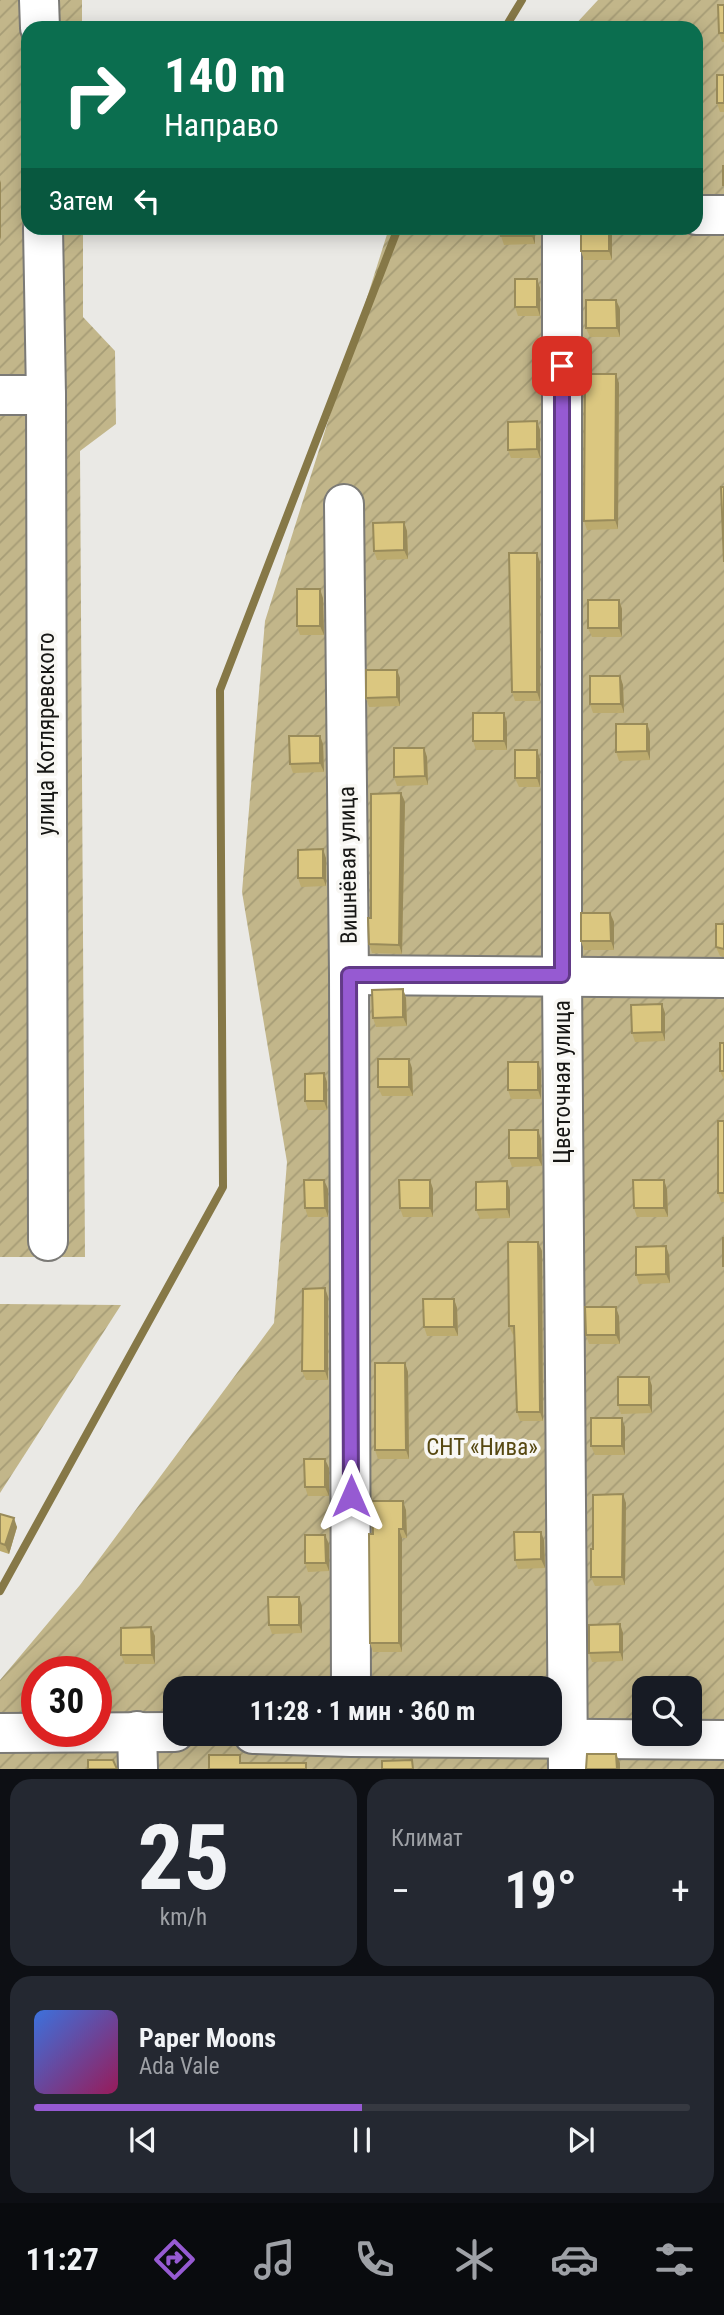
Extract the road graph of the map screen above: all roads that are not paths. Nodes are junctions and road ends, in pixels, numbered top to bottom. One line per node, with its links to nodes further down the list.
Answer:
1 (39, 0): 2 (street)
2 (40, 21)
3 (703, 215): 4 (street)
4 (724, 215)
5 (43, 235): 7 (street, улица Котляревского)
6 (562, 235): 11 (street, Цветочная улица)
7 (46, 395): 8 (street); 13 (street, улица Котляревского)
8 (0, 396)
9 (344, 504): 10 (street, Вишнёвая улица)
10 (349, 975): 11 (street); 14 (street, Вишнёвая улица)
11 (562, 975): 12 (street); 20 (street, Цветочная улица)
12 (724, 978)
13 (48, 1241)
14 (351, 1676)
15 (137, 1731): 16 (street); 17 (street); 21 (street)
16 (163, 1732)
17 (0, 1733)
18 (724, 1740): 20 (street)
19 (351, 1747): 20 (street)
20 (568, 1754)
21 (138, 1769)

